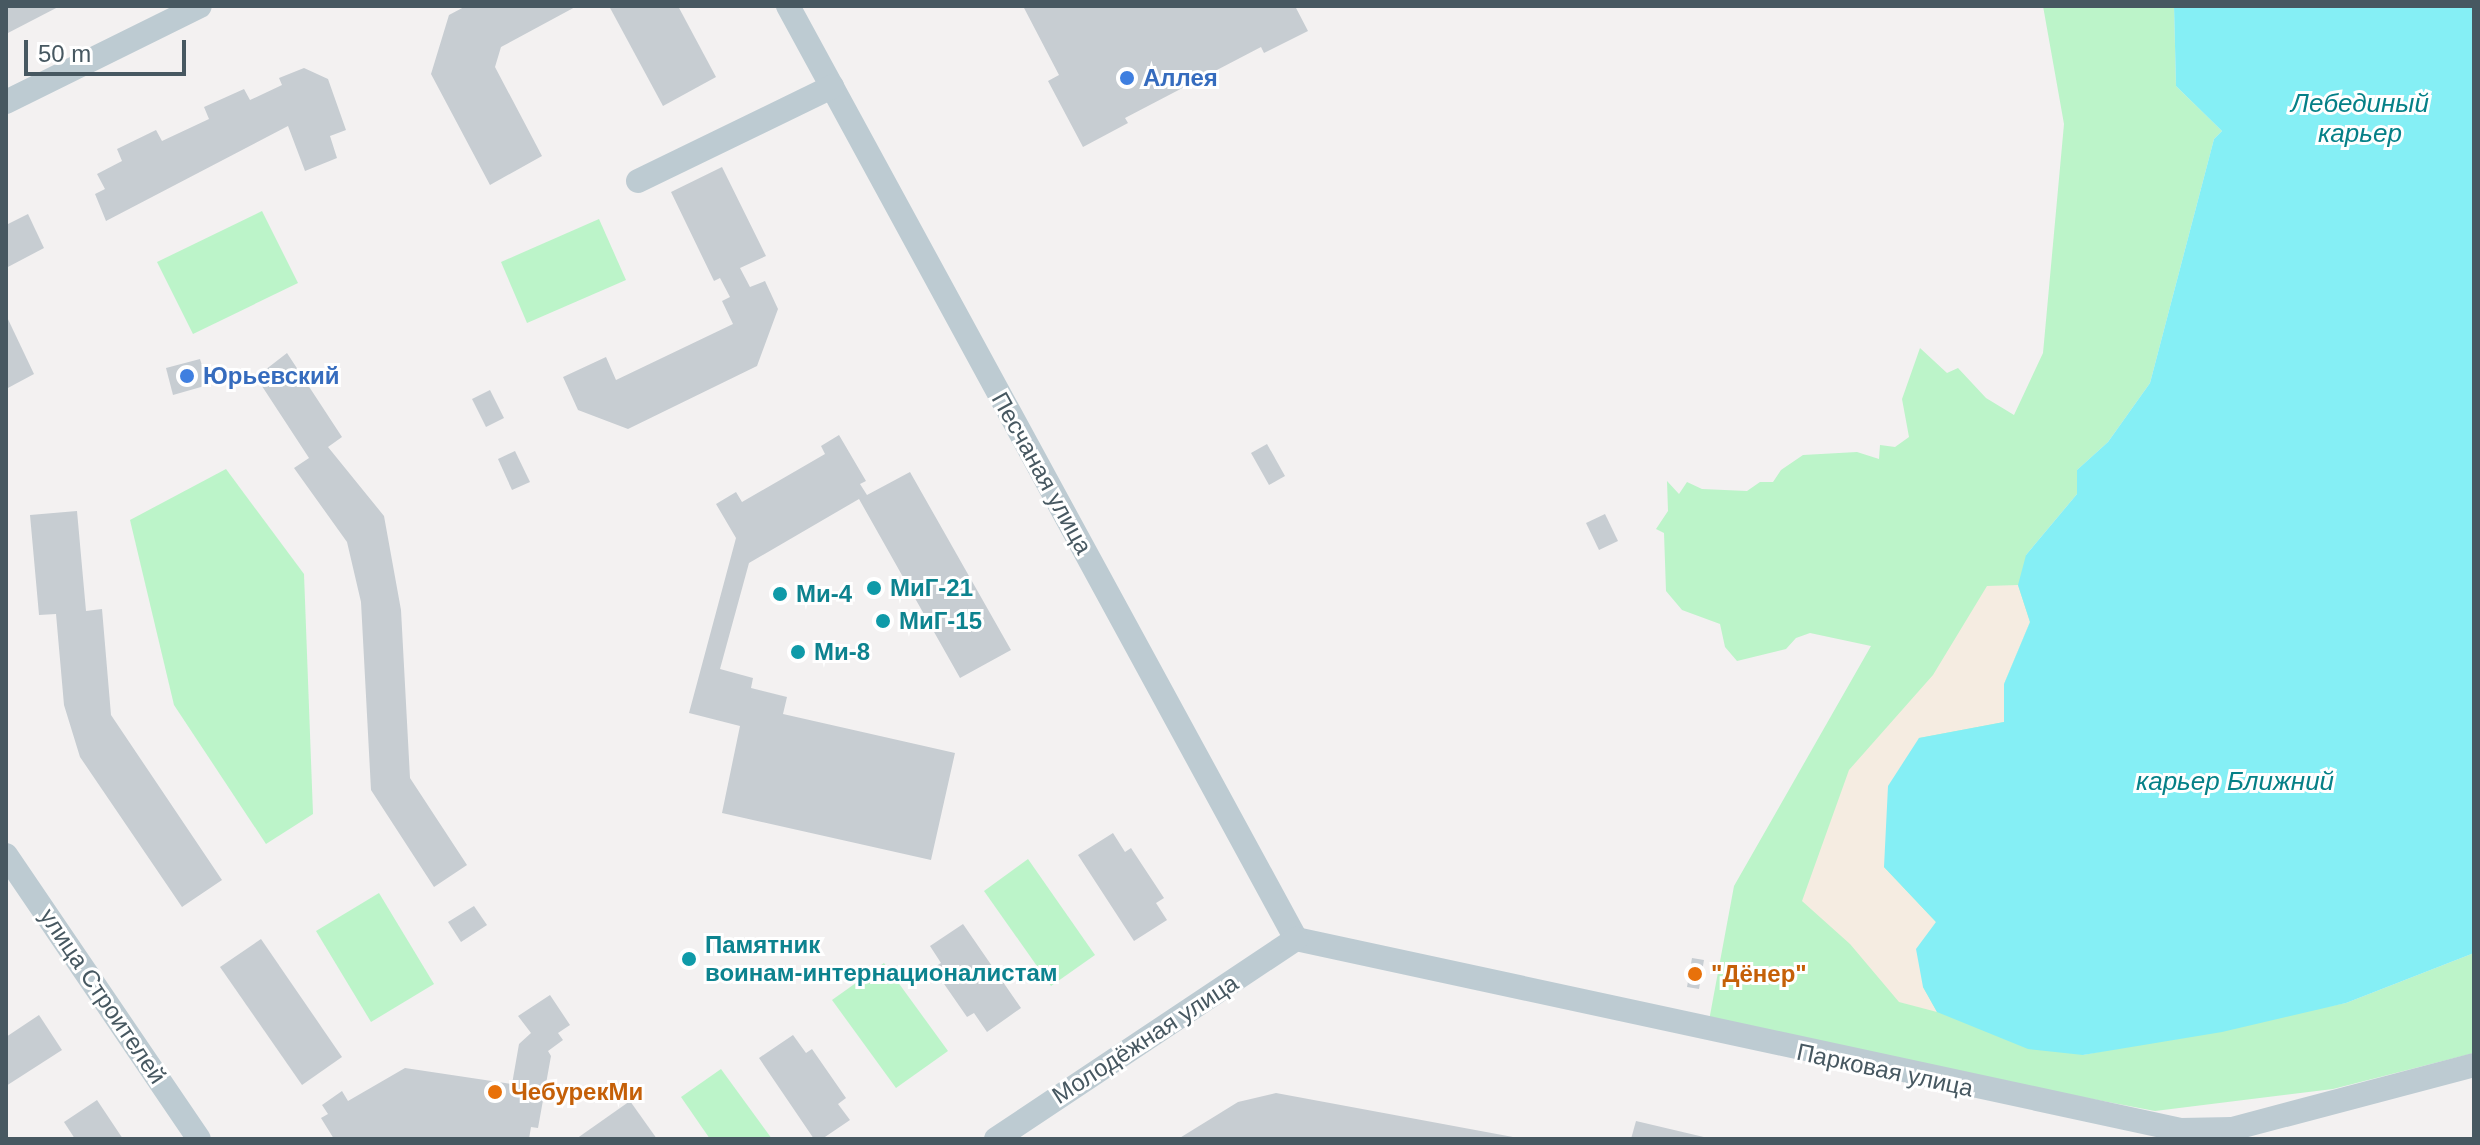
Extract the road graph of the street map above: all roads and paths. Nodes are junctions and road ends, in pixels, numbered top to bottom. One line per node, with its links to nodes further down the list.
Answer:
1 (200, 6): 4 (street)
2 (788, 6): 3 (street, Песчаная улица)
3 (832, 87): 5 (street); 7 (street, Песчаная улица)
4 (6, 102)
5 (638, 181)
6 (6, 855): 9 (street, улица Строителей)
7 (1296, 939): 8 (street, Парковая улица); 10 (street, Молодёжная улица)
8 (2474, 1065)
9 (199, 1139)
10 (996, 1139)

